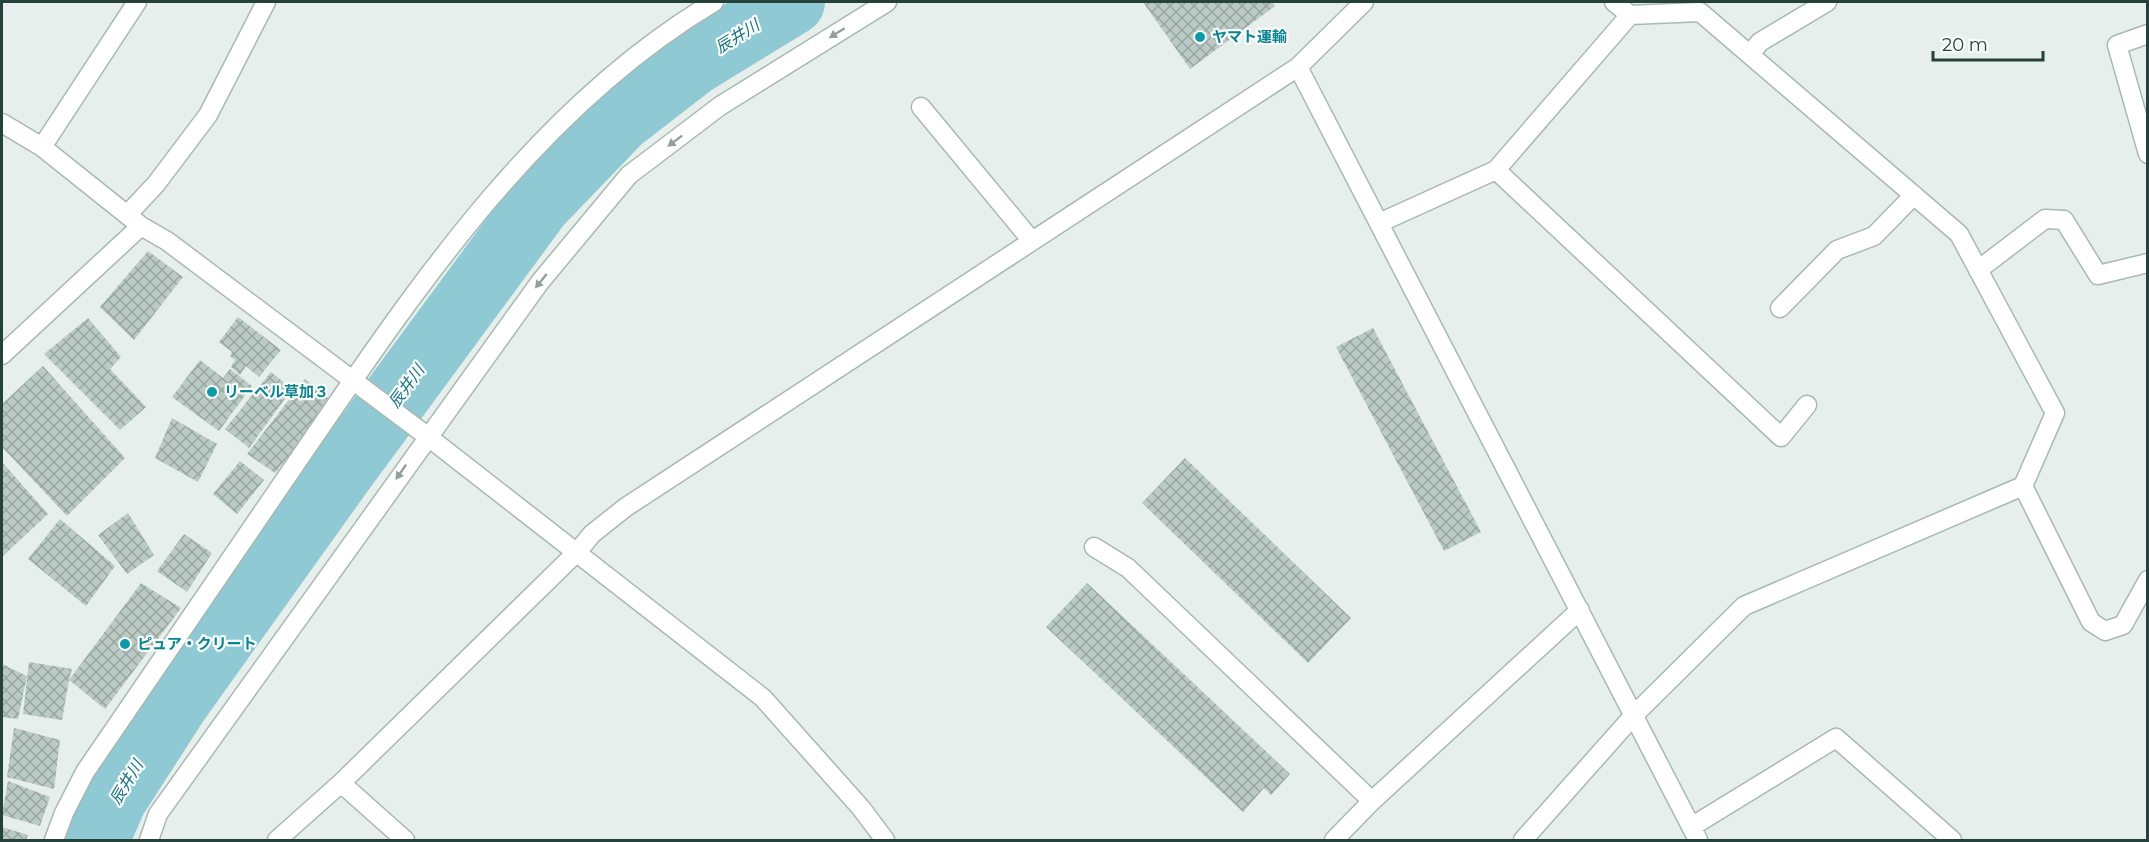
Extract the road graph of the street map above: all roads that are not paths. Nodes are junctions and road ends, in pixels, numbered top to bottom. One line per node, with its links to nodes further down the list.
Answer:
1 (137, 2): 14 (street)
2 (266, 2): 18 (street)
3 (714, 2): 26 (street)
4 (887, 2): 28 (street, one-way to 28)
5 (1364, 2): 11 (street)
6 (1614, 2): 8 (street)
7 (1827, 2): 10 (street)
8 (1630, 15): 10 (street); 16 (street)
9 (2148, 34): 15 (street)
10 (1751, 53): 17 (street)
11 (1298, 67): 19 (street); 21 (street)
12 (921, 107): 21 (street)
13 (2, 123): 14 (street)
14 (42, 147): 18 (street)
15 (2148, 154)
16 (1496, 170): 19 (street); 27 (street)
17 (1914, 195): 23 (street); 24 (street)
18 (127, 215): 20 (street)
19 (1379, 223): 33 (street)
20 (141, 226): 25 (street); 26 (street)
21 (1032, 241): 31 (street)
22 (2148, 263): 23 (street)
23 (1978, 270): 29 (street)
24 (1780, 308)
25 (2, 355)
26 (358, 385): 28 (street); 38 (street)
27 (1807, 405)
28 (422, 432): 31 (street); 39 (street, one-way to 39)
29 (2023, 486): 32 (street); 34 (street)
30 (1094, 547): 36 (street)
31 (578, 551): 35 (street); 42 (street)
32 (2148, 580)
33 (1580, 610): 34 (street); 36 (street)
34 (1634, 715): 37 (street); 44 (street)
35 (341, 783): 40 (street); 41 (street)
36 (1372, 801): 43 (street)
37 (1695, 834): 45 (street)
38 (54, 840)
39 (148, 840)
40 (277, 840)
41 (405, 840)
42 (885, 840)
43 (1334, 840)
44 (1523, 840)
45 (1952, 840)

